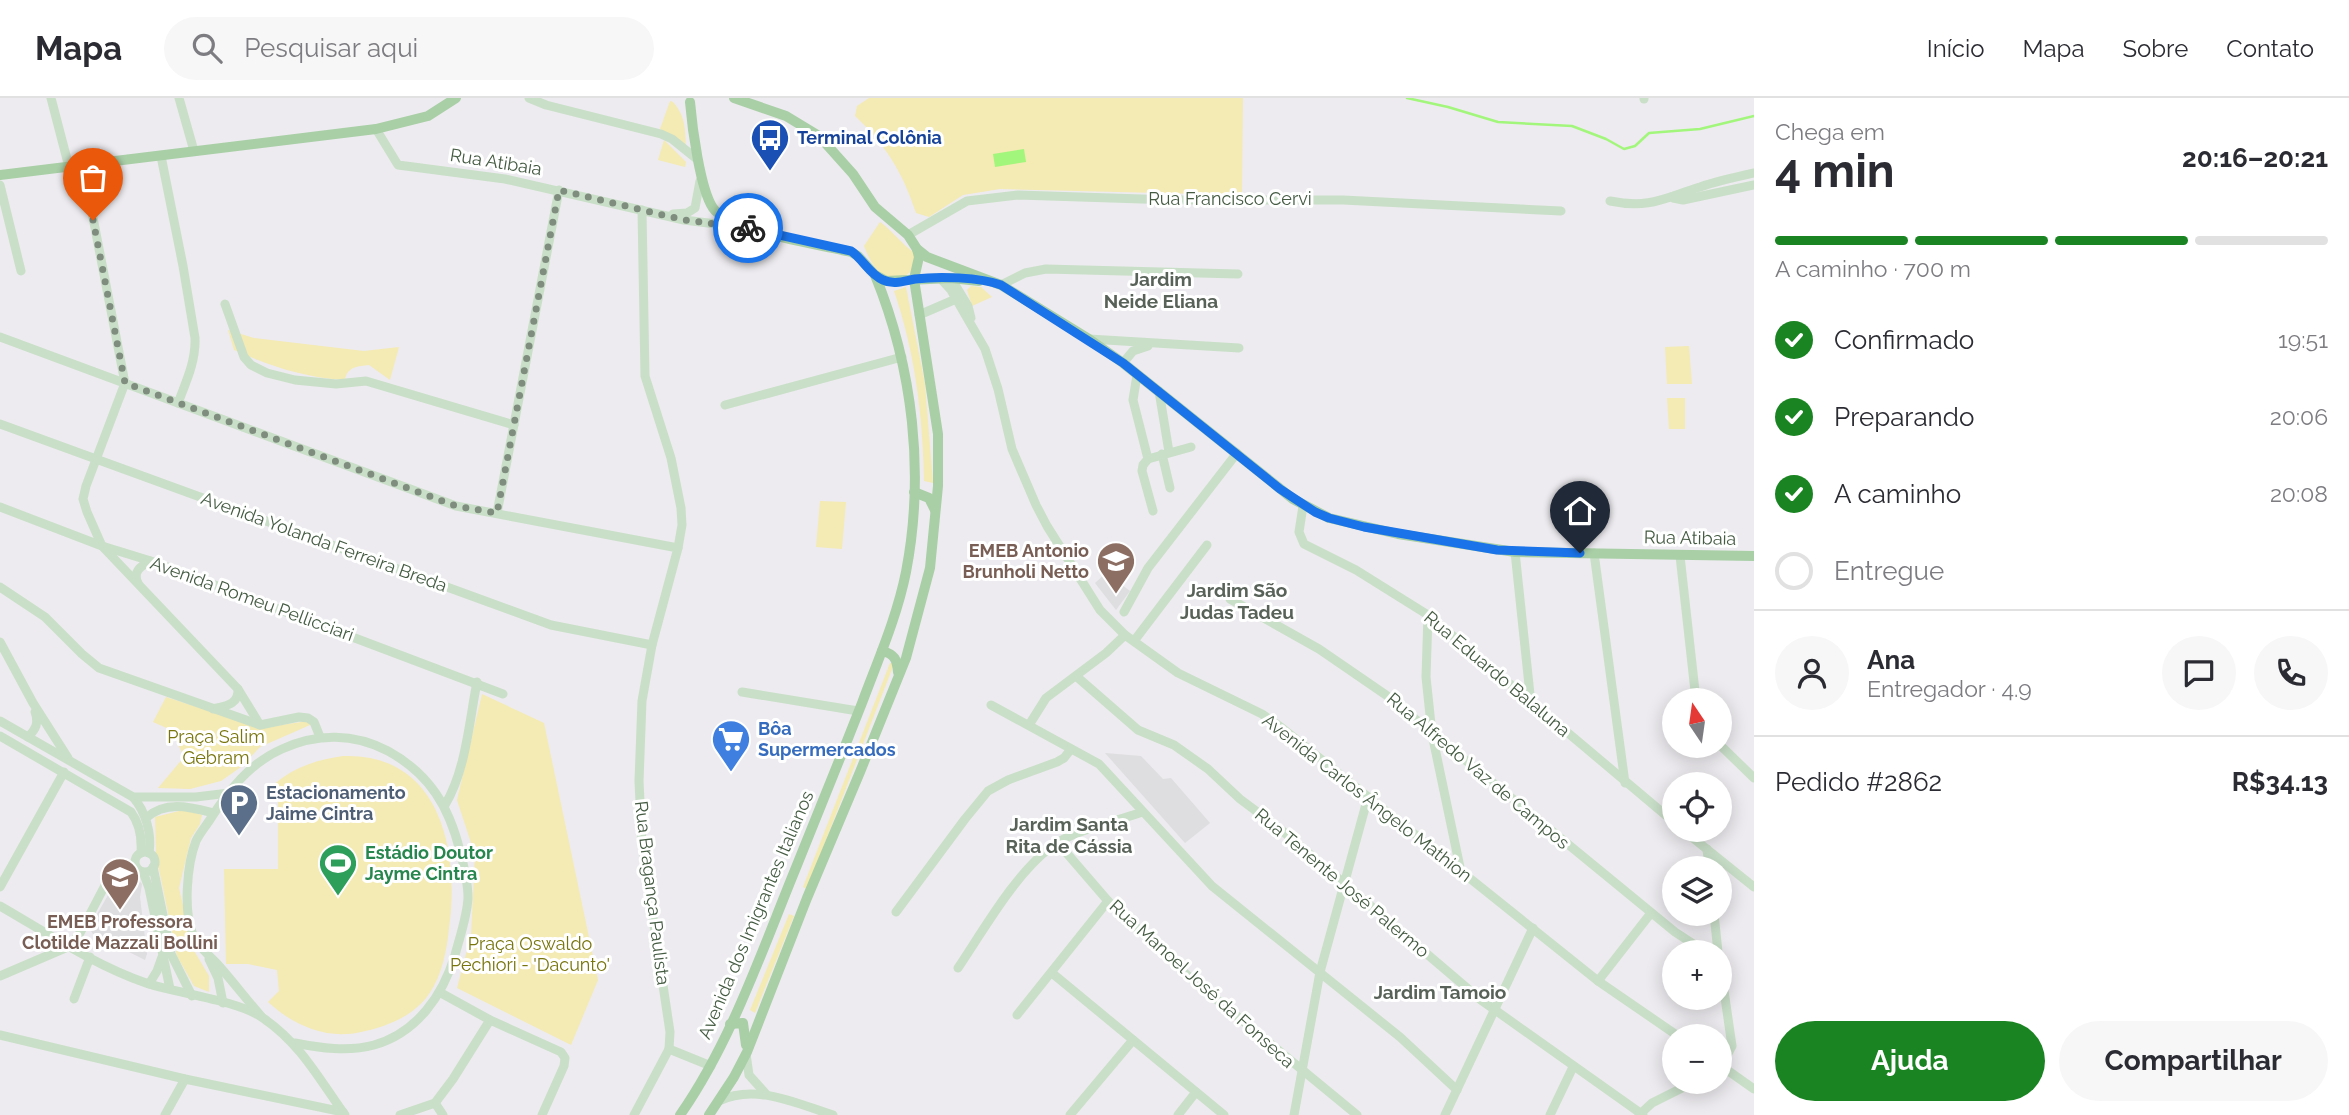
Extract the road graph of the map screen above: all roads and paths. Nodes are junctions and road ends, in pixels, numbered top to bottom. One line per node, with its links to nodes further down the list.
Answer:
1 (51, 98): 12 (street)
2 (179, 98): 8 (street)
3 (456, 98): 7 (main road)
4 (529, 98): 10 (street)
5 (734, 98): 24 (main road)
6 (689, 99): 10 (main road)
7 (376, 129): 8 (main road); 17 (street, Rua Atibaia)
8 (194, 151): 9 (main road)
9 (160, 156): 11 (main road); 46 (street)
10 (699, 164): 22 (street); 23 (main road)
11 (83, 166): 12 (main road); 44 (street)
12 (69, 167): 14 (main road)
13 (1754, 173): 18 (street)
14 (0, 175)
15 (0, 185): 27 (street)
16 (1754, 186): 18 (street)
17 (559, 190): 20 (street, Rua Atibaia); 49 (street)
18 (1673, 198): 19 (street)
19 (1610, 201)
20 (642, 210): 22 (street, Rua Atibaia); 64 (street, Rua Bragança Paulista)
21 (1561, 211): 24 (street, Rua Francisco Cervi)
22 (666, 214): 23 (street, Rua Atibaia)
23 (747, 228): 29 (main road, Rua Atibaia)
24 (908, 235): 25 (main road)
25 (917, 249): 26 (main road, Rua Atibaia); 31 (main road)
26 (927, 257): 30 (main road); 32 (main road, Rua Atibaia)
27 (21, 271)
28 (1238, 274): 32 (street)
29 (874, 275): 31 (main road, Rua Atibaia); 41 (main road, Avenida dos Imigrantes Italianos)
30 (946, 278): 31 (main road, Rua Atibaia); 32 (main road, Rua Atibaia); 33 (street, Avenida Carlos Ângelo Mathion); 36 (street, Avenida Carlos Ângelo Mathion)
31 (914, 279): 35 (main road)
32 (996, 283): 38 (main road, Rua Atibaia)
33 (956, 299): 35 (street); 36 (street, Avenida Carlos Ângelo Mathion)
34 (225, 304): 49 (street)
35 (919, 315): 61 (main road)
36 (972, 323): 75 (street, Avenida Carlos Ângelo Mathion)
37 (0, 337): 44 (street)
38 (1089, 339): 39 (street); 42 (main road, Rua Atibaia)
39 (1156, 344): 40 (street); 42 (street)
40 (1240, 348)
41 (902, 357): 47 (street); 56 (main road, Avenida dos Imigrantes Italianos)
42 (1123, 363): 43 (main road, Rua Atibaia)
43 (1137, 375): 45 (main road, Rua Atibaia); 53 (street)
44 (125, 383): 46 (street); 54 (street)
45 (1159, 391): 51 (street); 52 (main road, Rua Atibaia)
46 (178, 403): 60 (street)
47 (725, 405)
48 (0, 424): 54 (street, Avenida Yolanda Ferreira Breda)
49 (514, 425): 60 (street)
50 (1191, 447): 51 (street)
51 (1166, 453): 53 (street); 55 (street)
52 (1237, 453): 57 (main road, Rua Atibaia); 73 (street)
53 (1148, 458): 59 (street)
54 (96, 459): 63 (street); 78 (street, Avenida Yolanda Ferreira Breda)
55 (1170, 488)
56 (914, 492): 61 (main road); 79 (main road, Avenida dos Imigrantes Italianos)
57 (1304, 506): 65 (main road, Rua Atibaia); 74 (street, Rua Eduardo Balaluna)
58 (0, 507): 63 (street, Avenida Romeu Pellicciari)
59 (1153, 511)
60 (497, 513): 64 (street)
61 (936, 513): 80 (main road)
62 (1207, 545): 76 (street)
63 (102, 546): 69 (street, Avenida Romeu Pellicciari); 71 (street)
64 (678, 548): 78 (street, Rua Bragança Paulista)
65 (1515, 552): 66 (main road, Rua Atibaia); 88 (street)
66 (1594, 553): 67 (main road, Rua Atibaia); 104 (street)
67 (1680, 556): 68 (main road, Rua Atibaia); 83 (street)
68 (1754, 556)
69 (150, 561): 71 (street); 82 (street, Avenida Romeu Pellicciari)
70 (0, 587): 90 (street)
71 (142, 589): 84 (street)
72 (1230, 599): 95 (street, Rua Alfredo Vaz de Campos)
73 (1124, 612)
74 (1428, 615): 88 (street, Rua Eduardo Balaluna); 95 (street)
75 (1125, 635): 76 (street, Avenida Carlos Ângelo Mathion); 81 (street)
76 (1134, 641): 107 (street, Avenida Carlos Ângelo Mathion)
77 (0, 642): 87 (street)
78 (653, 645): 156 (street, Rua Bragança Paulista)
79 (882, 651): 80 (main road); 91 (main road, Avenida dos Imigrantes Italianos)
80 (899, 674): 125 (main road)
81 (1076, 676): 94 (street); 121 (street, Rua Tenente José Palermo)
82 (477, 682): 86 (street, Avenida Romeu Pellicciari); 108 (street)
83 (1695, 688)
84 (238, 689): 90 (street); 93 (street)
85 (742, 692): 91 (street)
86 (503, 694)
87 (33, 704): 97 (street); 101 (street)
88 (1531, 704): 104 (street, Rua Eduardo Balaluna)
89 (991, 705): 94 (street)
90 (213, 709): 93 (street)
91 (858, 711): 124 (main road, Avenida dos Imigrantes Italianos)
92 (0, 721): 97 (street)
93 (260, 725): 98 (street)
94 (1029, 725): 99 (street)
95 (1432, 734): 120 (street); 129 (street, Rua Alfredo Vaz de Campos)
96 (0, 736): 102 (street)
97 (28, 737): 101 (street)
98 (320, 737): 105 (street); 108 (street)
99 (1071, 749): 109 (street); 128 (street)
100 (1732, 757): 103 (street)
101 (70, 762): 106 (street)
102 (64, 772): 116 (street); 122 (street)
103 (1754, 778)
104 (1625, 783): 111 (street, Rua Eduardo Balaluna)
105 (229, 793): 106 (street); 110 (street)
106 (133, 797): 112 (street)
107 (1368, 797): 120 (street, Avenida Carlos Ângelo Mathion); 121 (street)
108 (445, 805): 143 (street)
109 (1142, 812): 114 (street); 137 (street)
110 (214, 813): 112 (street); 133 (street)
111 (1662, 813)
112 (146, 818): 116 (street)
113 (1698, 842): 115 (street)
114 (1058, 843): 126 (street, Rua Manoel José da Fonseca); 136 (street)
115 (1707, 849): 117 (street); 123 (street)
116 (145, 853): 118 (street); 119 (street)
117 (1708, 856)
118 (153, 867): 119 (street); 144 (street)
119 (139, 869): 132 (street); 134 (street)
120 (1461, 872): 130 (street, Avenida Carlos Ângelo Mathion)
121 (1345, 885): 137 (street); 147 (street, Rua Tenente José Palermo)
122 (0, 887)
123 (1754, 887)
124 (788, 888): 125 (main road); 151 (main road, Avenida dos Imigrantes Italianos)
125 (807, 898): 157 (main road)
126 (1108, 901): 138 (street); 160 (street, Rua Manoel José da Fonseca)
127 (0, 906): 132 (street)
128 (896, 912)
129 (1651, 913): 131 (street, Rua Alfredo Vaz de Campos); 140 (street)
130 (1532, 928): 140 (street, Avenida Carlos Ângelo Mathion); 147 (street)
131 (1686, 940)
132 (70, 946): 135 (street); 139 (street)
133 (205, 952): 146 (street); 149 (street)
134 (163, 956): 141 (street); 142 (street)
135 (90, 957): 141 (street); 145 (street)
136 (958, 968)
137 (1320, 972): 160 (street); 163 (street)
138 (1052, 973): 148 (street); 154 (street)
139 (0, 976)
140 (1598, 981): 152 (street, Avenida Carlos Ângelo Mathion)
141 (149, 984): 142 (street)
142 (170, 989): 144 (street)
143 (441, 993): 150 (street); 155 (street)
144 (192, 996): 146 (street)
145 (74, 999)
146 (223, 1003): 149 (street)
147 (1496, 1009): 159 (street, Rua Tenente José Palermo); 163 (street)
148 (1017, 1015)
149 (261, 1016): 155 (street)
150 (490, 1020): 169 (street); 175 (street)
151 (730, 1024): 157 (main road); 158 (main road, Avenida dos Imigrantes Italianos)
152 (1662, 1025)
153 (0, 1035): 162 (street)
154 (1133, 1040): 165 (street); 180 (street)
155 (295, 1043): 170 (street)
156 (669, 1049): 158 (street); 176 (street)
157 (747, 1052): 166 (street); 168 (main road)
158 (711, 1066): 177 (main road, Avenida dos Imigrantes Italianos)
159 (1573, 1067): 171 (street, Rua Tenente José Palermo); 186 (street)
160 (1301, 1071): 183 (street); 184 (street, Rua Manoel José da Fonseca)
161 (1732, 1075): 164 (street)
162 (185, 1079): 170 (street); 172 (street)
163 (1457, 1090): 185 (street)
164 (1754, 1090)
165 (1196, 1092): 181 (street); 182 (street)
166 (766, 1094): 168 (street); 179 (street)
167 (1670, 1094): 171 (street)
168 (719, 1101): 178 (main road)
169 (435, 1102): 173 (street); 174 (street)
170 (344, 1114)
171 (1641, 1114)
172 (165, 1115)
173 (400, 1115)
174 (443, 1115)
175 (542, 1115)
176 (634, 1115)
177 (680, 1115)
178 (709, 1115)
179 (834, 1115)
180 (1070, 1115)
181 (1178, 1115)
182 (1224, 1115)
183 (1294, 1115)
184 (1357, 1115)
185 (1445, 1115)
186 (1550, 1115)

